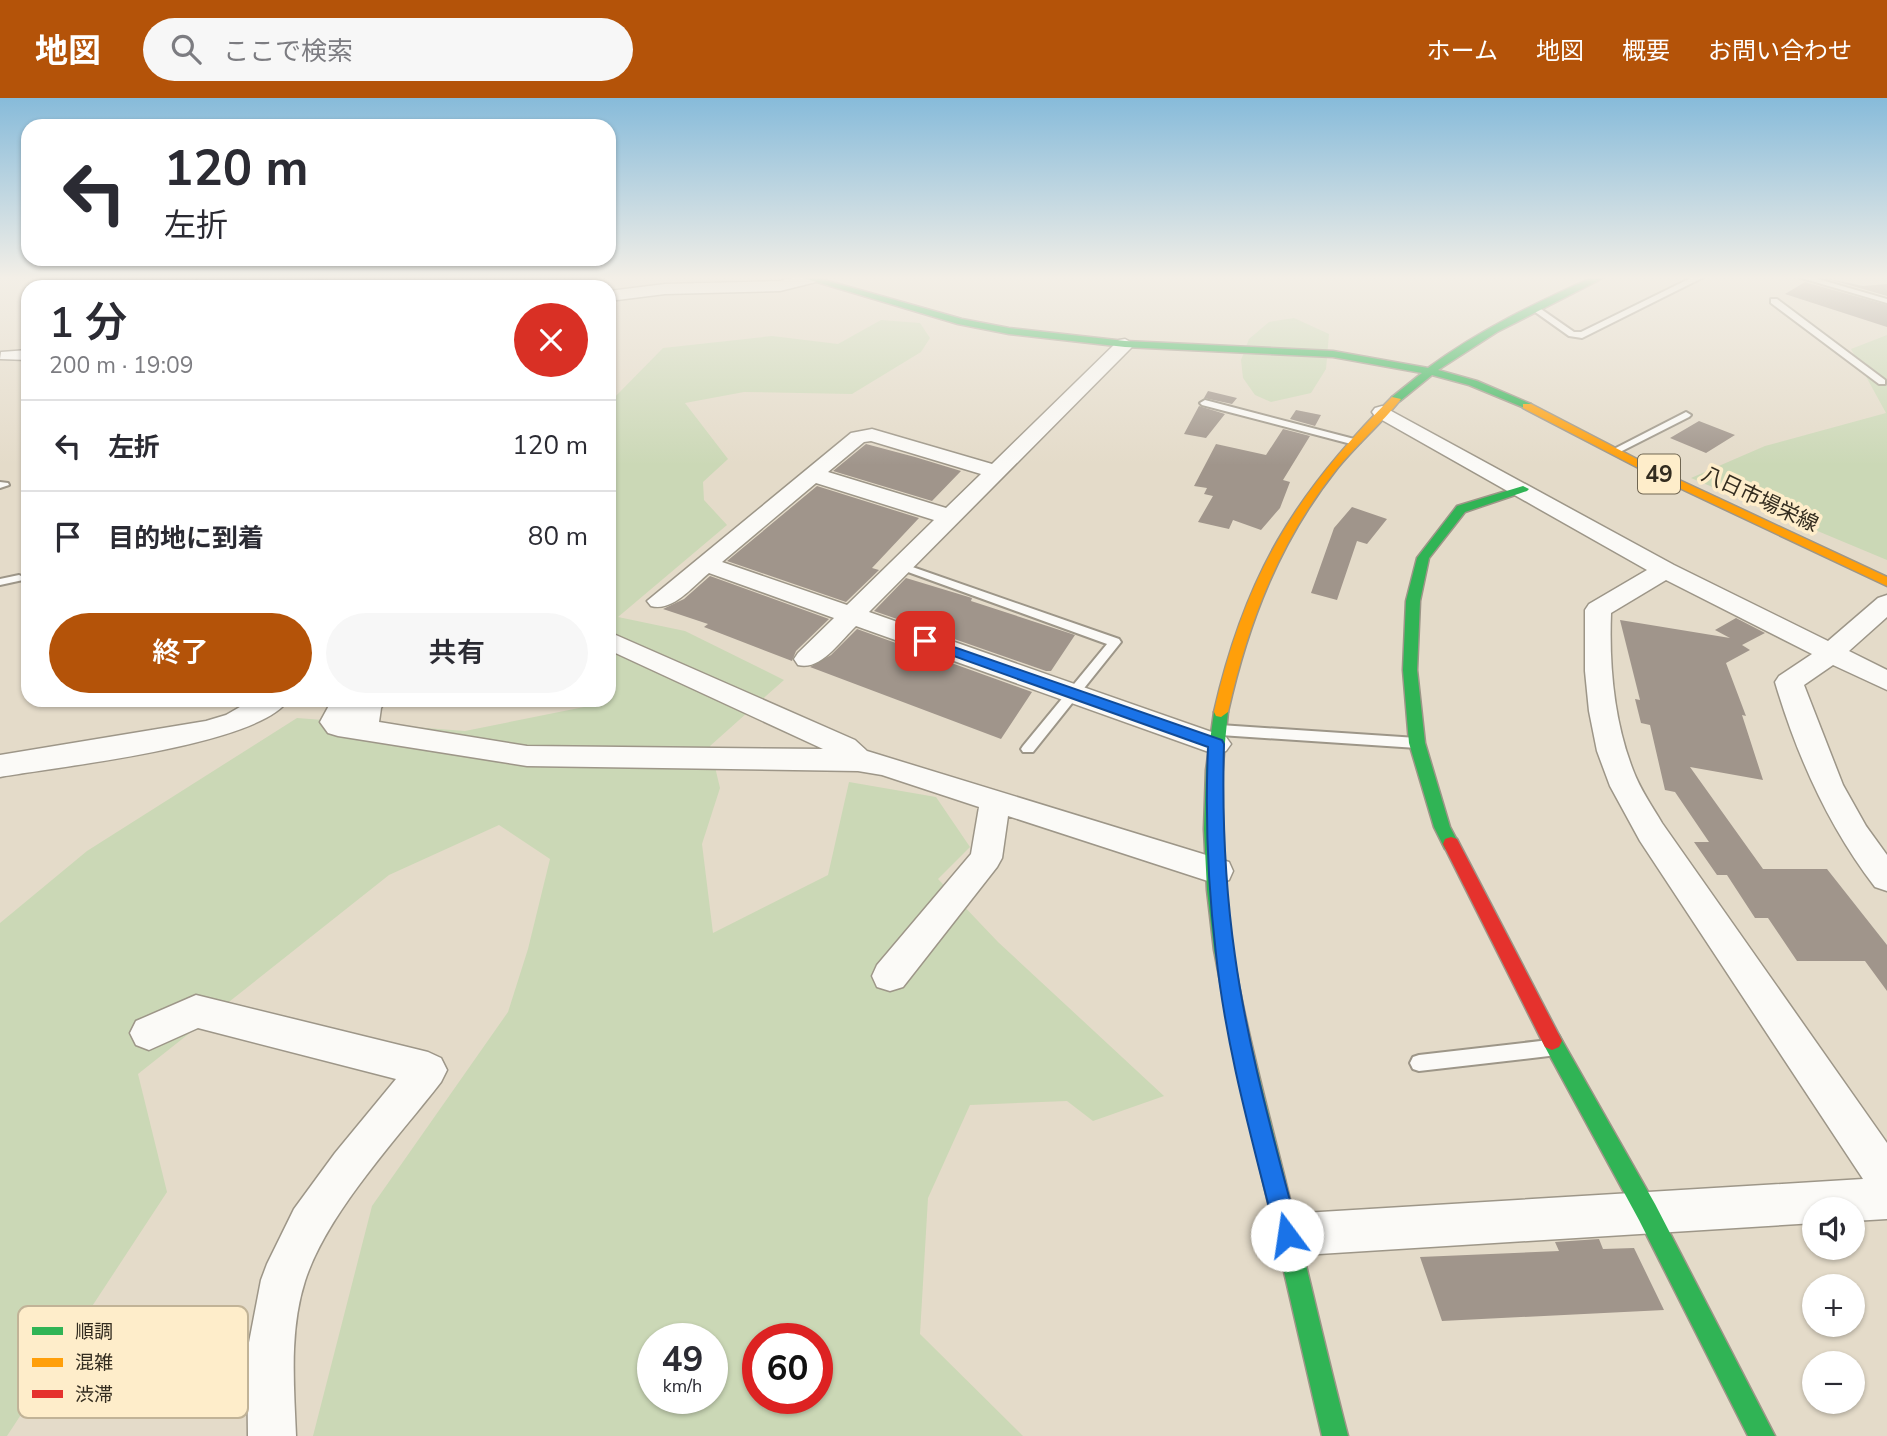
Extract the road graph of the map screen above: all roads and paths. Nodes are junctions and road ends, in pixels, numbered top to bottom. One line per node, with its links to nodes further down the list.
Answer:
1 (1084, 339): 4 (main road, 八日市場栄線 / 49)
2 (1480, 339): 7 (main road)
3 (1825, 339): 8 (lane)
4 (1125, 344): 7 (main road, 八日市場栄線 / 49); 14 (street)
5 (21, 355): 6 (street)
6 (7, 356)
7 (1430, 371): 10 (main road); 13 (main road, 八日市場栄線 / 49)
8 (1882, 382)
9 (1205, 403): 12 (lane)
10 (1381, 412): 12 (main road); 16 (street)
11 (1686, 415): 13 (lane)
12 (1355, 442): 36 (main road)
13 (1615, 451): 23 (main road, 八日市場栄線 / 49)
14 (996, 472): 15 (street); 17 (street)
15 (814, 475): 17 (street); 18 (street)
16 (1523, 489): 20 (street); 37 (main road)
17 (950, 517): 19 (street)
18 (706, 564): 24 (street); 26 (street)
19 (901, 566): 26 (street); 31 (lane)
20 (1665, 570): 28 (street); 48 (street)
21 (19, 579): 22 (lane)
22 (0, 582)
23 (1887, 582)
24 (660, 601)
25 (1887, 603): 28 (street)
26 (851, 615): 29 (street); 31 (street)
27 (616, 643): 39 (street)
28 (1830, 654): 30 (street); 43 (street)
29 (807, 659)
30 (1887, 681)
31 (1074, 693): 36 (street); 38 (lane)
32 (262, 707): 40 (street)
33 (342, 707): 35 (street)
34 (367, 707): 35 (street)
35 (363, 731): 39 (street)
36 (1218, 737): 37 (lane); 42 (main road)
37 (1417, 743): 46 (main road)
38 (1028, 749)
39 (858, 760): 41 (street)
40 (0, 766)
41 (995, 800): 42 (street); 44 (street)
42 (1217, 871): 51 (main road)
43 (1887, 878)
44 (890, 976)
45 (149, 1033): 52 (street)
46 (1555, 1047): 47 (lane); 50 (main road)
47 (1419, 1063)
48 (1887, 1178)
49 (1887, 1198): 50 (street)
50 (1647, 1212): 51 (street); 54 (main road)
51 (1287, 1235): 53 (main road)
52 (272, 1436)
53 (1335, 1436)
54 (1762, 1436)

